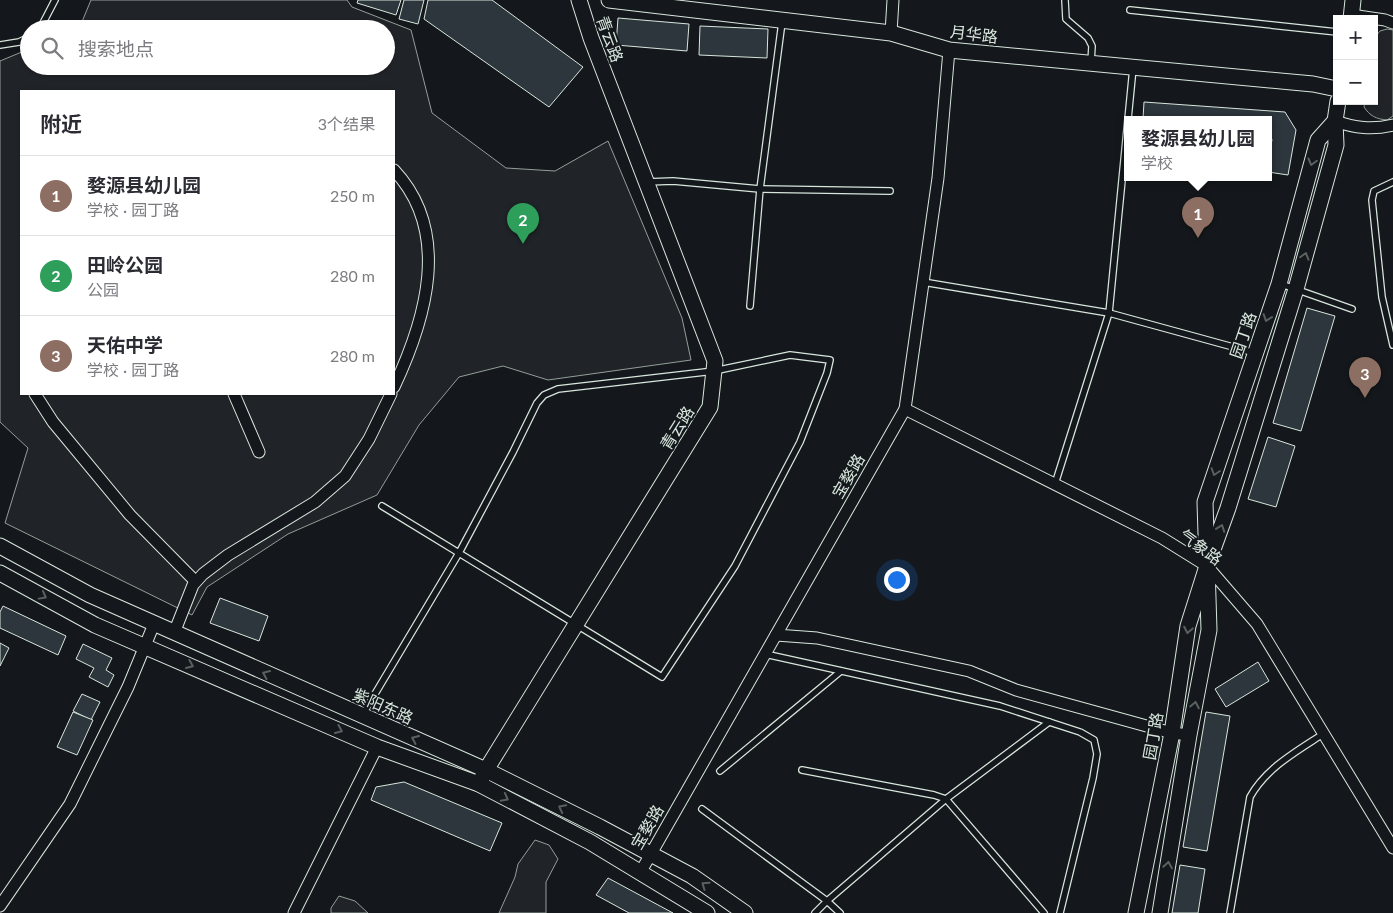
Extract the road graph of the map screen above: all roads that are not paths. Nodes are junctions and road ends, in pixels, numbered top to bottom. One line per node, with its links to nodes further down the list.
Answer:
1 (55, 0): 8 (lane)
2 (579, 0): 25 (main road, 青云路)
3 (609, 0): 9 (main road, 月华路)
4 (893, 0): 12 (street)
5 (1065, 0): 16 (lane)
6 (1130, 10): 11 (lane)
7 (1352, 11): 10 (street)
8 (45, 20)
9 (782, 20): 12 (main road, 月华路); 27 (lane)
10 (1393, 23)
11 (1333, 32)
12 (892, 33): 15 (main road, 月华路)
13 (20, 42): 14 (lane)
14 (0, 45)
15 (949, 50): 16 (main road, 月华路); 29 (street, 宝婺路)
16 (1091, 64): 17 (main road, 月华路)
17 (1133, 68): 18 (main road, 月华路); 20 (lane)
18 (1333, 88)
19 (1337, 105): 21 (main road, 园丁路)
20 (1128, 116)
21 (1335, 120): 22 (street); 30 (main road, 园丁路, one-way to 30); 31 (main road, 园丁路, one-way to 21)
22 (1393, 125)
23 (1124, 160): 34 (lane)
24 (395, 171): 38 (street)
25 (646, 182): 27 (lane); 37 (main road, 青云路)
26 (1393, 182): 35 (lane)
27 (760, 190): 28 (lane); 32 (lane)
28 (890, 191)
29 (923, 282): 34 (lane); 42 (street, 宝婺路)
30 (1279, 284): 31 (lane); 36 (main road, 园丁路, one-way to 36)
31 (1296, 289): 33 (lane); 48 (main road, 园丁路, one-way to 31)
32 (750, 306)
33 (1352, 309)
34 (1109, 313): 36 (lane); 44 (lane)
35 (1393, 346)
36 (1255, 354): 48 (main road, 园丁路, one-way to 48)
37 (714, 370): 47 (lane); 52 (main road, 青云路); 52 (lane)
38 (395, 385)
39 (37, 395): 50 (street)
40 (234, 395): 43 (street)
41 (391, 395): 50 (street)
42 (905, 409): 44 (street, 气象路); 54 (street, 宝婺路)
43 (259, 452)
44 (1055, 484): 48 (street, 气象路)
45 (382, 506): 47 (lane)
46 (0, 546): 51 (main road, 紫阳东路)
47 (459, 553): 52 (lane); 58 (lane)
48 (1207, 566): 60 (main road, 园丁路, one-way to 60); 61 (street, 气象路); 62 (main road, 园丁路, one-way to 48)
49 (0, 573): 55 (main road, one-way to 55)
50 (195, 581): 53 (street)
51 (154, 624): 53 (main road, 紫阳东路); 55 (street)
52 (576, 625): 64 (main road, 青云路)
53 (174, 633): 58 (main road, 紫阳东路, one-way to 53)
54 (776, 635): 56 (street, 宝婺路); 60 (street)
55 (146, 646): 63 (main road, one-way to 63); 74 (street)
56 (765, 654): 57 (lane); 71 (street, 宝婺路)
57 (841, 670): 59 (lane); 65 (lane)
58 (362, 716): 64 (main road, 紫阳东路, one-way to 58)
59 (1049, 722): 68 (lane); 81 (lane)
60 (1172, 733): 62 (street); 82 (main road, 园丁路)
61 (1324, 734): 70 (street, 气象路); 84 (lane)
62 (1189, 735): 83 (main road, 园丁路, one-way to 62)
63 (377, 747): 67 (main road); 75 (street)
64 (486, 770): 67 (main road, 青云路); 71 (main road, 紫阳东路, one-way to 64)
65 (720, 770)
66 (802, 770): 68 (lane)
67 (479, 784): 72 (main road, one-way to 72)
68 (946, 799): 73 (lane); 80 (lane)
69 (702, 809): 73 (lane)
70 (1393, 848)
71 (651, 854): 72 (street, 宝婺路); 77 (main road, 紫阳东路, one-way to 71)
72 (640, 873): 76 (main road)
73 (826, 901): 78 (lane); 79 (lane)
74 (0, 906)
75 (294, 913)
76 (707, 913)
77 (745, 913)
78 (815, 913)
79 (840, 913)
80 (1044, 913)
81 (1060, 913)
82 (1136, 913)
83 (1160, 913)
84 (1230, 913)

